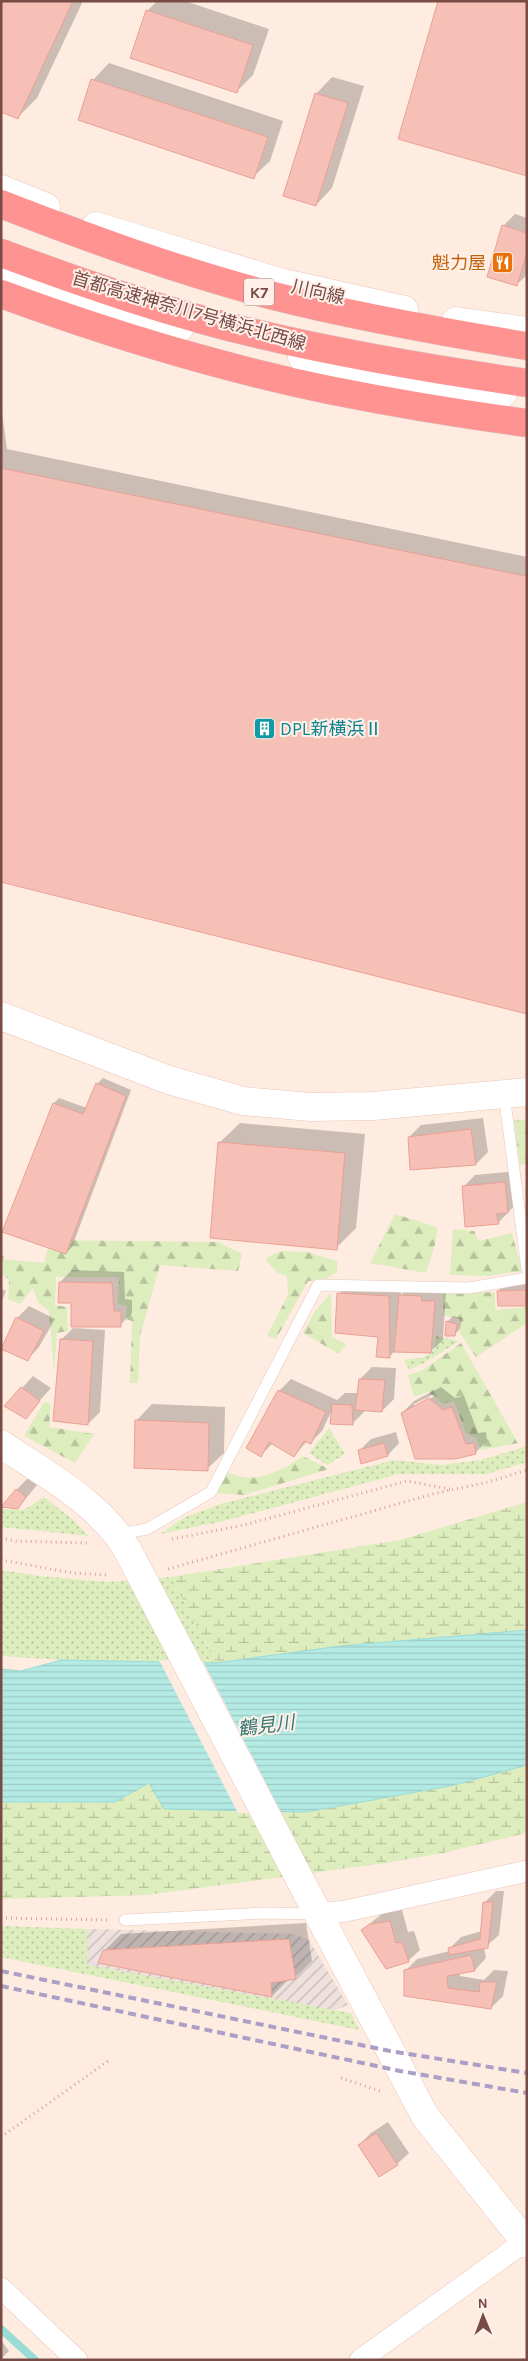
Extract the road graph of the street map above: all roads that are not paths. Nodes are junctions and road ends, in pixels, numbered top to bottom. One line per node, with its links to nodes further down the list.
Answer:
1 (1, 189): 6 (street, 川向線)
2 (1, 204): 7 (highway, K7)
3 (1, 253): 8 (highway, 首都高速神奈川7号横浜北西線 / K7)
4 (1, 268): 9 (street)
5 (1, 294): 10 (highway)
6 (527, 331)
7 (527, 346)
8 (527, 383)
9 (527, 396)
10 (527, 423)
11 (1, 1016): 12 (street)
12 (515, 1094): 13 (lane)
13 (527, 1269)
14 (527, 1278): 16 (lane)
15 (1, 1444): 16 (street)
16 (113, 1543): 18 (street, bridge)
17 (527, 1871): 18 (street)
18 (312, 1904): 19 (lane); 20 (street)
19 (125, 1920)
20 (526, 2242): 23 (street)
21 (1, 2288): 22 (street)
22 (76, 2360)
23 (360, 2360)

